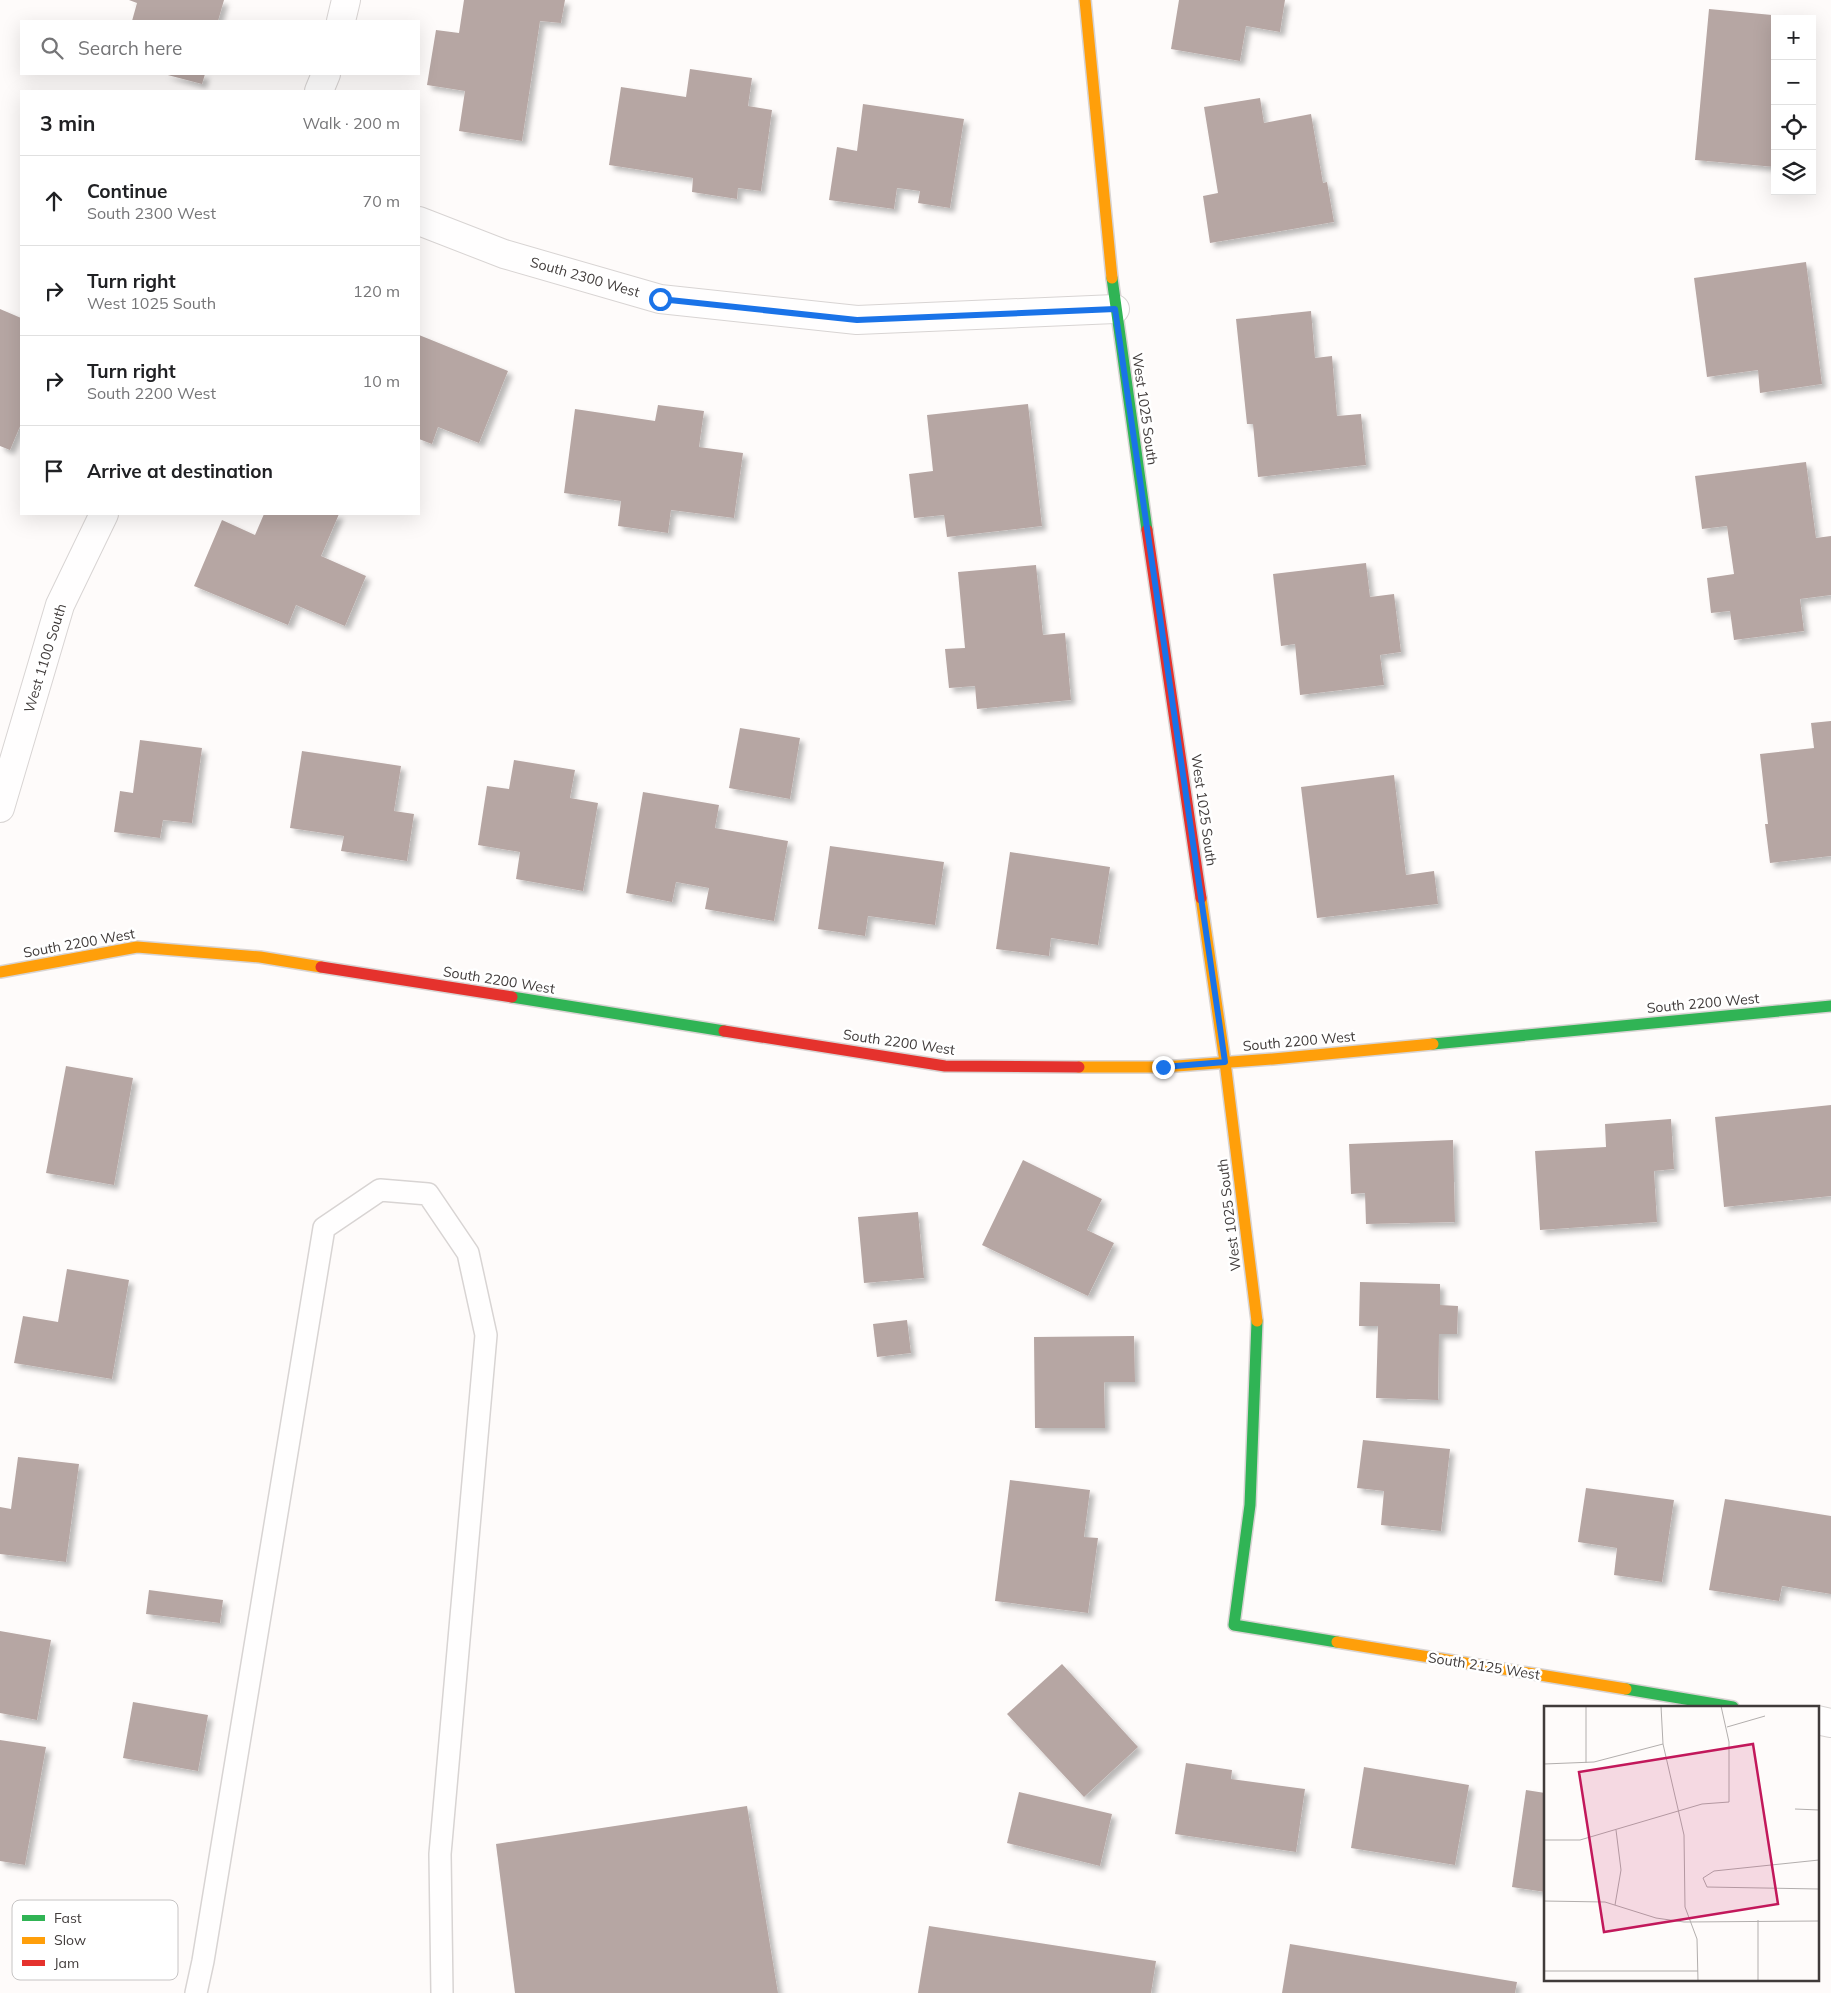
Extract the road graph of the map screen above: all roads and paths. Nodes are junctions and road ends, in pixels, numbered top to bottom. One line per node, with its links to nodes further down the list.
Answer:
1 (346, 0): 3 (street)
2 (1085, 0): 7 (street, West 1025 South)
3 (341, 20)
4 (326, 75): 5 (street)
5 (319, 90)
6 (420, 221): 7 (street, South 2300 West)
7 (1115, 309): 12 (street, West 1025 South)
8 (104, 515): 9 (street, West 1100 South)
9 (0, 808)
10 (0, 972): 12 (street, South 2200 West)
11 (1831, 1006): 12 (street, South 2200 West)
12 (1225, 1062): 13 (street, West 1025 South)
13 (1234, 1625): 14 (street, South 2125 West)
14 (1727, 1706)
15 (1818, 1720): 16 (street)
16 (1831, 1723)
17 (196, 1993): 18 (lane)
18 (442, 1993)

